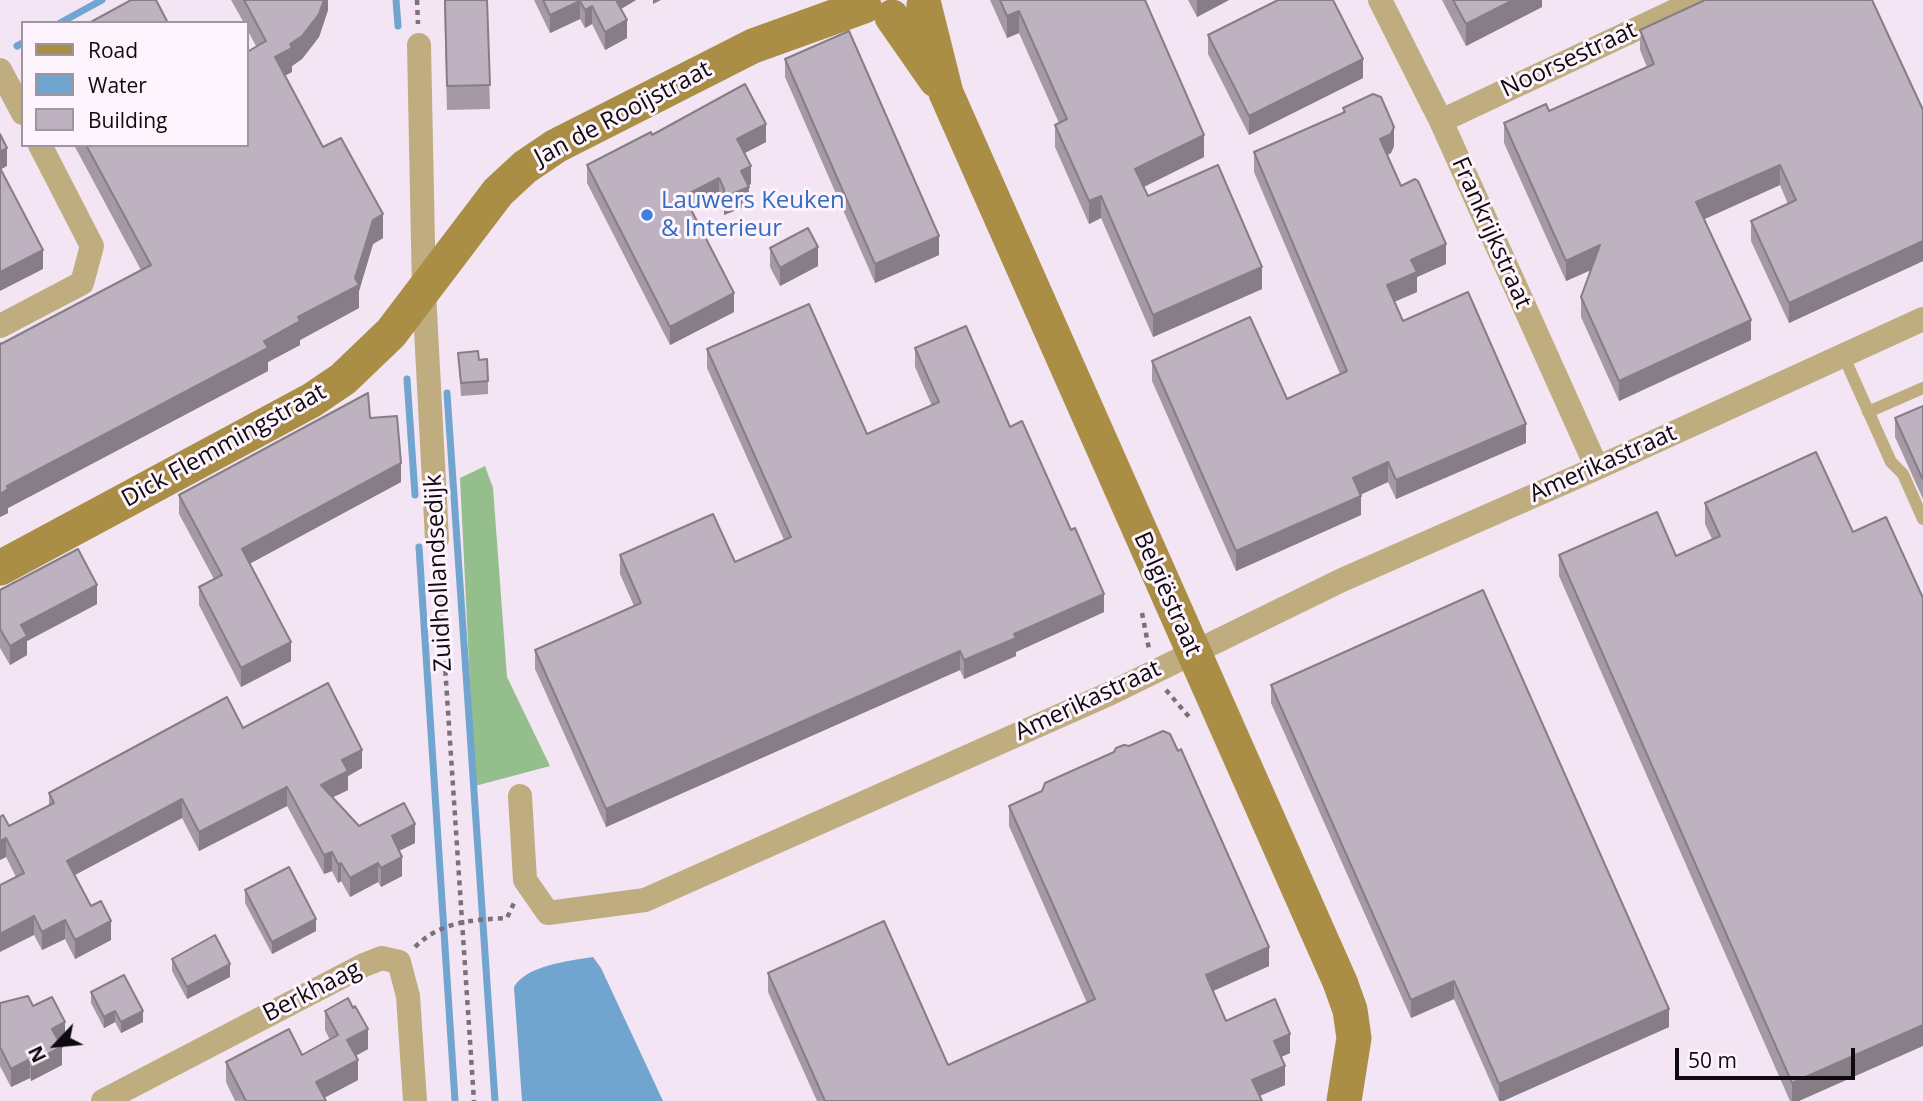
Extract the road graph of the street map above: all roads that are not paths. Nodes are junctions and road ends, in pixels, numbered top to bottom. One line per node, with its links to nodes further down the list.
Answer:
1 (815, 0): 7 (main road, Jan de Rooijstraat)
2 (1380, 0): 11 (street, Frankrijkstraat)
3 (1698, 0): 11 (street, Noorsestraat)
4 (926, 3): 5 (main road, Jan de Rooijstraat); 9 (main road, Belgiëstraat)
5 (872, 8): 7 (main road, Jan de Rooijstraat); 9 (main road, Belgiëstraat)
6 (419, 45): 13 (street, Zuidhollandsedijk)
7 (753, 46): 13 (main road, Jan de Rooijstraat)
8 (0, 69): 10 (street)
9 (946, 93): 23 (main road, Belgiëstraat)
10 (21, 109)
11 (1441, 121): 19 (street, Frankrijkstraat)
12 (41, 147): 15 (street)
13 (424, 292): 21 (street, Zuidhollandsedijk); 22 (main road, Dick Flemmingstraat)
14 (1923, 319): 16 (street, Amerikastraat)
15 (0, 326)
16 (1843, 355): 18 (lane); 19 (street, Amerikastraat)
17 (1923, 388): 18 (lane)
18 (1868, 412): 20 (lane)
19 (1597, 468): 23 (street, Amerikastraat)
20 (1923, 519)
21 (437, 539)
22 (0, 568)
23 (1193, 653): 24 (street, Amerikastraat); 27 (main road, Belgiëstraat)
24 (520, 796)
25 (103, 1101): 26 (street, Berkhaag)
26 (415, 1101)
27 (1344, 1101)

